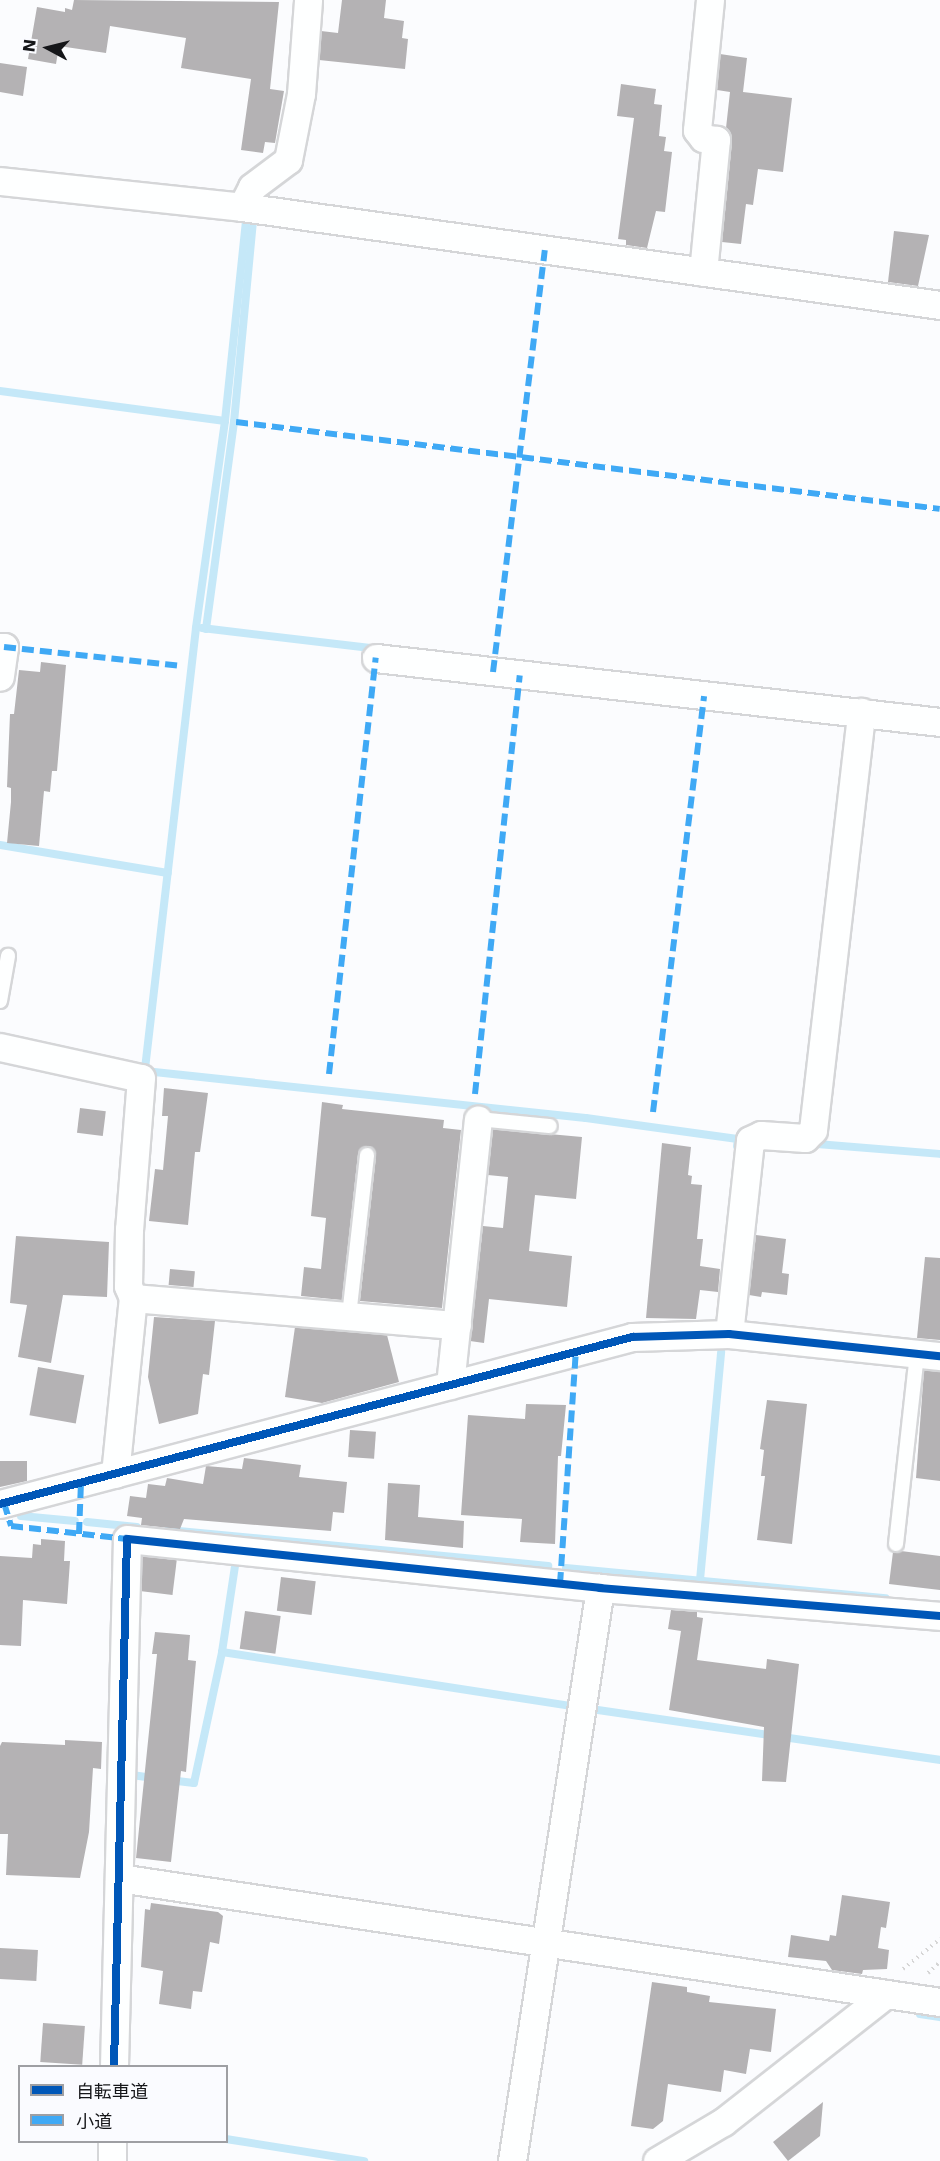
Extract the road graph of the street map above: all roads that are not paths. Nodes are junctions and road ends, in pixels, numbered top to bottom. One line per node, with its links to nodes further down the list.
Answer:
1 (308, 0): 4 (street)
2 (710, 0): 5 (street)
3 (0, 181): 4 (street)
4 (242, 207): 5 (street)
5 (703, 272): 6 (street)
6 (940, 305)
7 (0, 647): 9 (street)
8 (376, 658): 10 (street)
9 (0, 677)
10 (861, 712): 11 (street); 21 (street)
11 (940, 722)
12 (8, 956): 13 (lane)
13 (0, 1001)
14 (0, 1047): 18 (street)
15 (478, 1119): 16 (lane); 20 (street)
16 (550, 1126)
17 (367, 1155): 19 (lane)
18 (133, 1298): 19 (street); 24 (street)
19 (349, 1316): 20 (street)
20 (457, 1325): 23 (street)
21 (729, 1334): 22 (street); 23 (street)
22 (929, 1354): 26 (lane)
23 (450, 1385): 24 (street)
24 (115, 1474): 25 (street)
25 (0, 1504)
26 (896, 1544)
27 (600, 1588): 28 (street); 29 (street); 30 (street)
28 (940, 1616)
29 (119, 1878): 30 (street); 33 (street)
30 (546, 1944): 31 (street); 36 (street)
31 (886, 1994): 32 (street); 37 (street)
32 (940, 2002)
33 (114, 2065)
34 (112, 2143): 35 (street)
35 (112, 2161)
36 (512, 2161)
37 (657, 2161)

